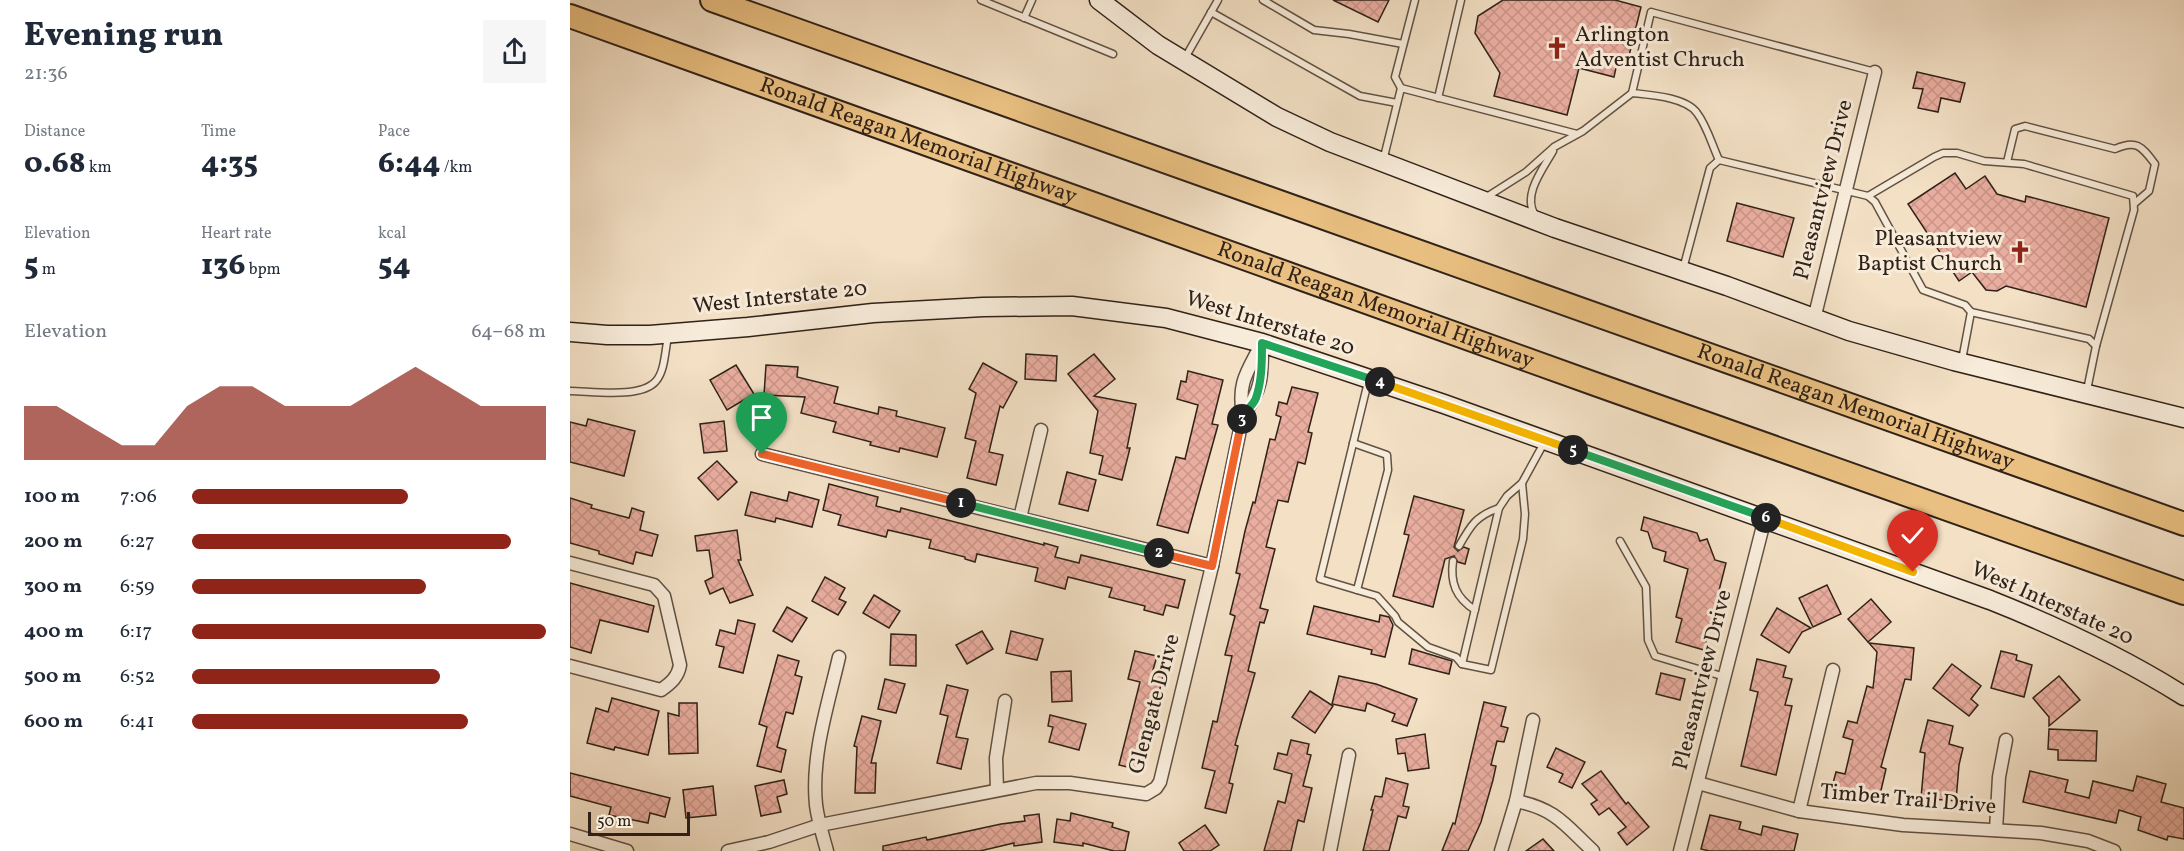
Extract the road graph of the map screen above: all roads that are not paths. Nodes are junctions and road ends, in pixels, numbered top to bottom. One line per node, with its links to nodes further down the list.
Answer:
1 (712, 0): 53 (highway, Ronald Reagan Memorial Highway)
2 (981, 0): 11 (lane)
3 (1032, 0): 11 (lane)
4 (1099, 0): 14 (main road)
5 (1218, 0): 9 (lane)
6 (1263, 0): 12 (lane)
7 (1415, 0): 12 (lane)
8 (1461, 0): 18 (lane)
9 (1211, 12): 14 (lane); 19 (lane)
10 (570, 16): 60 (highway, Ronald Reagan Memorial Highway)
11 (1024, 18): 13 (lane)
12 (1403, 44): 16 (lane)
13 (1113, 54)
14 (1184, 61): 23 (main road)
15 (1875, 72): 17 (lane); 25 (street, Pleasantview Drive)
16 (1401, 88): 18 (lane); 19 (lane)
17 (1632, 93): 20 (lane); 22 (lane)
18 (1438, 98): 20 (lane)
19 (1397, 103): 23 (lane)
20 (1577, 134): 21 (lane)
21 (1554, 147): 27 (lane); 29 (lane)
22 (1719, 160): 25 (lane); 30 (lane)
23 (1383, 162): 27 (main road)
24 (2007, 162): 26 (lane); 28 (lane); 28 (lane)
25 (1846, 190): 26 (lane); 32 (street, Pleasantview Drive)
26 (1868, 196): 31 (lane)
27 (1482, 200): 29 (main road)
28 (2134, 203): 36 (lane)
29 (1544, 223): 30 (main road)
30 (1682, 271): 32 (main road)
31 (1971, 312): 36 (lane); 37 (lane)
32 (1814, 319): 37 (main road)
33 (570, 332): 34 (main road, West Interstate 20)
34 (669, 333): 35 (main road, West Interstate 20); 41 (lane)
35 (1262, 343): 38 (street, Glengate Drive); 39 (main road, West Interstate 20); 40 (street, Glengate Drive)
36 (2096, 346): 42 (lane)
37 (1961, 363): 42 (main road)
38 (1244, 379): 40 (street); 43 (street, Glengate Drive)
39 (1369, 379): 46 (main road, West Interstate 20); 47 (lane)
40 (1259, 384): 43 (street, Glengate Drive)
41 (570, 391)
42 (2086, 394): 44 (main road)
43 (1243, 415): 58 (street, Glengate Drive)
44 (2184, 418)
45 (1041, 430): 51 (street)
46 (1545, 440): 49 (lane); 52 (main road, West Interstate 20)
47 (1353, 443): 59 (lane); 59 (lane)
48 (762, 454): 51 (street)
49 (1522, 483): 50 (lane); 63 (lane)
50 (1499, 508): 55 (lane); 61 (lane)
51 (1020, 518): 58 (street)
52 (1765, 518): 66 (street, Pleasantview Drive); 67 (main road, West Interstate 20)
53 (2184, 524)
54 (1620, 541): 66 (lane)
55 (1459, 546)
56 (1453, 561): 61 (lane)
57 (570, 563): 64 (street)
58 (1212, 566): 73 (street, Glengate Drive)
59 (1357, 590): 63 (lane)
60 (2184, 593)
61 (1475, 610): 63 (lane)
62 (840, 657): 76 (street)
63 (1462, 664)
64 (570, 666)
65 (1833, 670): 75 (street)
66 (1725, 677): 72 (street, Pleasantview Drive)
67 (2184, 696)
68 (1005, 701): 73 (street)
69 (1533, 720): 74 (street)
70 (2006, 740): 77 (street)
71 (1349, 755): 82 (street)
72 (1698, 783): 75 (street, Timber Trail Drive); 85 (street, Pleasantview Drive)
73 (997, 790): 76 (street, Glengate Drive)
74 (1516, 801): 83 (street); 84 (street)
75 (1799, 811): 77 (street, Timber Trail Drive)
76 (820, 825): 80 (street, Glengate Drive); 81 (street)
77 (1995, 830): 86 (street, Timber Trail Drive)
78 (570, 834): 79 (street)
79 (627, 851)
80 (728, 851)
81 (827, 851)
82 (1330, 851)
83 (1501, 851)
84 (1593, 851)
85 (1680, 851)
86 (2114, 851)

